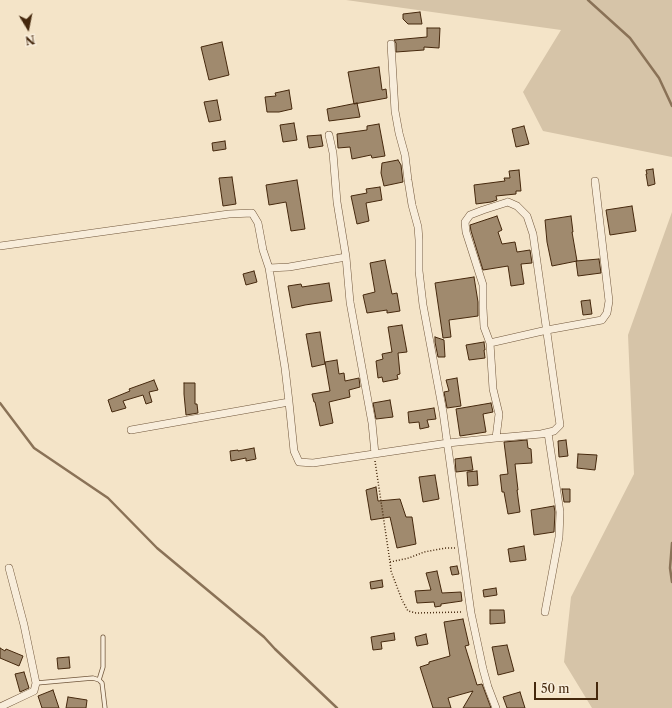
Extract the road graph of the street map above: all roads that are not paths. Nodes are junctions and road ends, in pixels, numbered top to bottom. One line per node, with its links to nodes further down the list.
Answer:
1 (391, 44): 13 (street)
2 (329, 135): 5 (street)
3 (594, 180): 7 (street)
4 (0, 246): 6 (street)
5 (346, 257): 6 (street); 14 (street)
6 (269, 268): 9 (street)
7 (546, 330): 8 (street); 8 (street); 11 (street)
8 (490, 343): 12 (street)
9 (289, 402): 10 (street); 14 (street)
10 (131, 430)
11 (548, 432): 12 (street); 16 (street)
12 (496, 438): 13 (street)
13 (448, 443): 14 (street); 22 (street)
14 (375, 454)
15 (9, 568): 19 (street)
16 (545, 612)
17 (102, 637): 18 (lane)
18 (99, 680): 19 (lane); 21 (lane)
19 (36, 683): 20 (street)
20 (0, 707)
21 (105, 708)
22 (496, 708)

